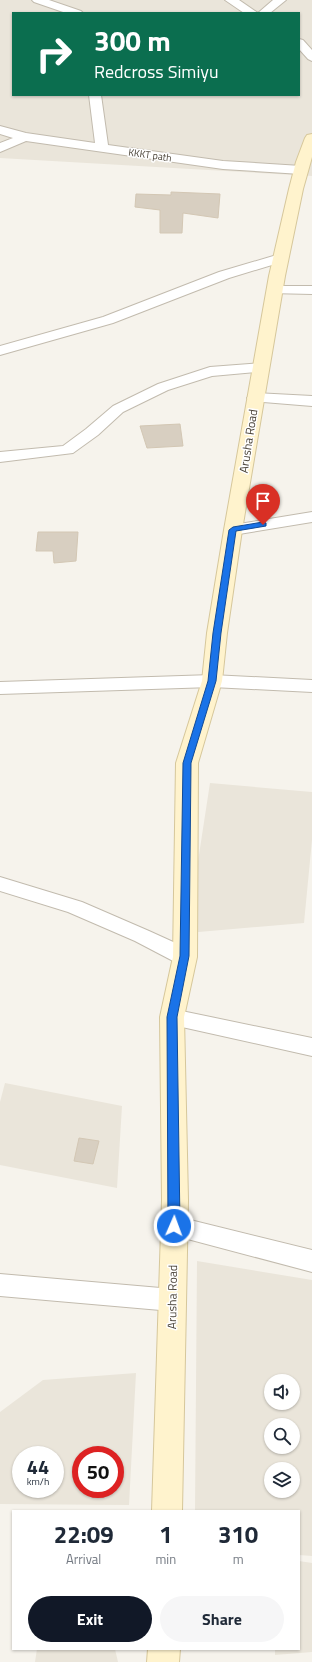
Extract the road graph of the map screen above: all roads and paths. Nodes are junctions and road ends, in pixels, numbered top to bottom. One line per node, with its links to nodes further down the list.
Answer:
1 (38, 0): 4 (street)
2 (231, 0): 5 (street)
3 (280, 0): 6 (street)
4 (74, 12)
5 (250, 12)
6 (264, 12)
7 (300, 43): 8 (street)
8 (312, 57)
9 (95, 96): 14 (street)
10 (0, 130): 11 (street, KKKT path)
11 (25, 137): 13 (street); 14 (street, KKKT path)
12 (312, 138): 15 (main road, Arusha Road)
13 (1, 147)
14 (102, 147): 15 (street, KKKT path)
15 (301, 170): 16 (main road, Arusha Road)
16 (280, 258): 17 (main road, Arusha Road); 19 (street)
17 (274, 290): 18 (street); 20 (main road, Arusha Road)
18 (312, 290)
19 (0, 351)
20 (261, 368): 21 (main road, Arusha Road); 23 (street)
21 (255, 398): 22 (street); 25 (main road, Arusha Road)
22 (312, 401)
23 (0, 457)
24 (312, 517): 25 (street)
25 (233, 530): 26 (main road, Arusha Road)
26 (212, 681): 27 (street); 28 (street); 30 (main road, Arusha Road)
27 (312, 686)
28 (0, 688)
29 (0, 884): 30 (street)
30 (185, 956): 31 (main road, Arusha Road)
31 (172, 1017): 32 (street); 33 (main road, Arusha Road)
32 (312, 1047)
33 (174, 1226): 34 (street); 36 (main road, Arusha Road)
34 (312, 1261)
35 (0, 1285): 36 (street)
36 (172, 1300): 37 (main road, Arusha Road)
37 (167, 1510)
38 (164, 1650): 39 (main road)
39 (163, 1662)

